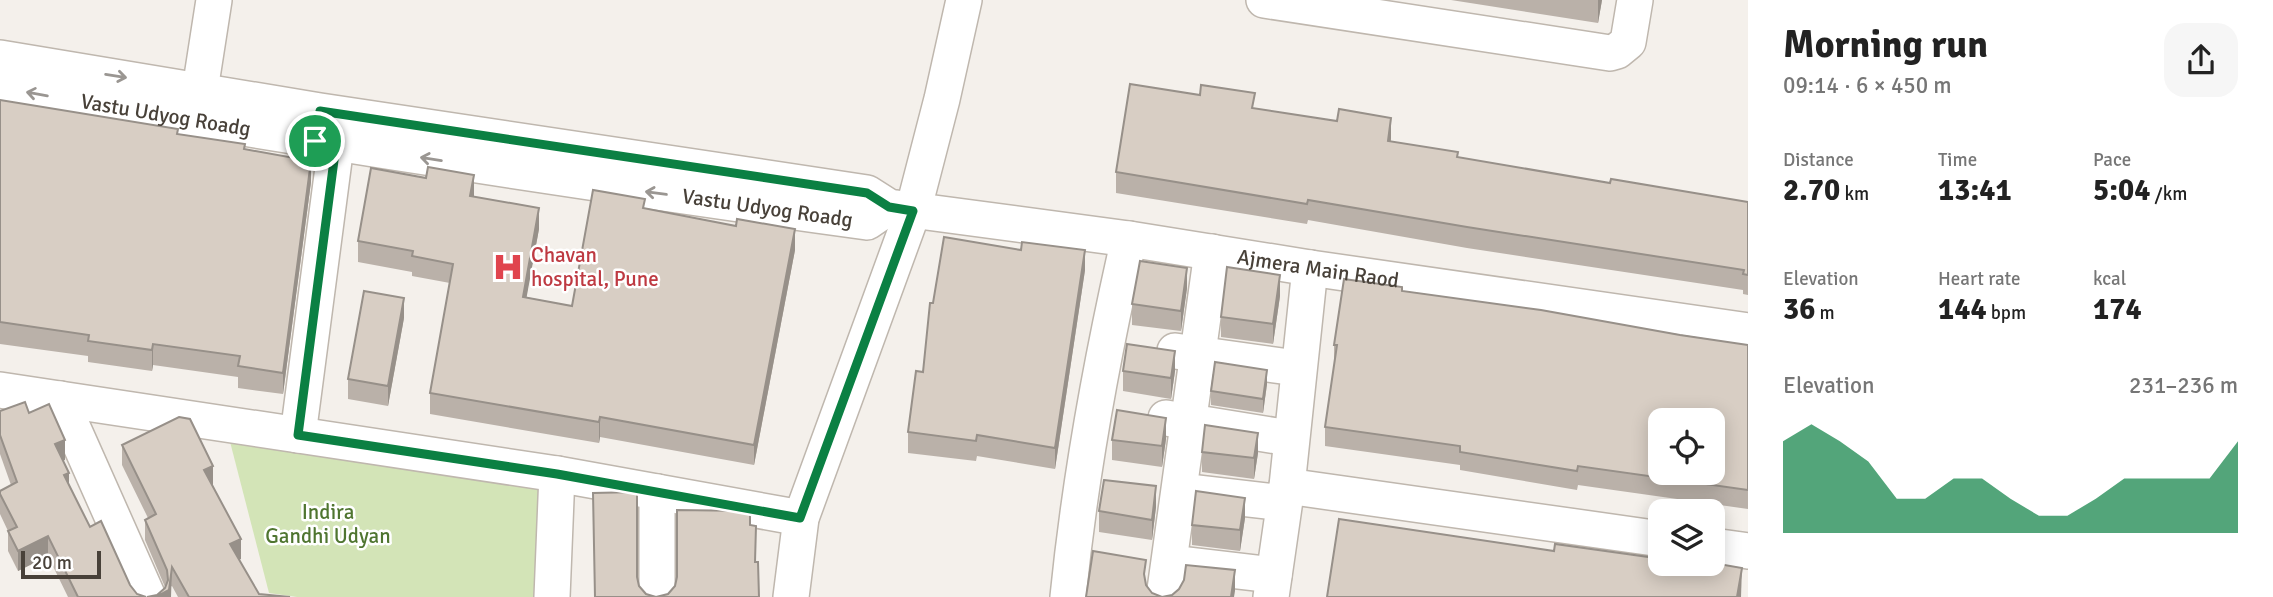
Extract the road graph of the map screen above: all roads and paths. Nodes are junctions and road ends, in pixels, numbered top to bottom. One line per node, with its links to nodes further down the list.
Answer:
1 (215, 0): 7 (street)
2 (964, 0): 9 (street)
3 (1264, 0): 4 (street)
4 (1635, 0)
5 (0, 58): 7 (street, Vastu Udyog Roadg, one-way to 7)
6 (0, 88): 8 (street, Vastu Udyog Roadg, one-way to 6)
7 (200, 90): 8 (street, Vastu Udyog Roadg)
8 (324, 132): 9 (street, Vastu Udyog Roadg); 21 (street)
9 (901, 209): 10 (street, Ajmera Main Raod); 27 (street)
10 (1129, 239): 11 (street, Ajmera Main Raod); 14 (street)
11 (1212, 252): 12 (street, Ajmera Main Raod); 15 (street)
12 (1310, 268): 13 (street, Ajmera Main Raod); 26 (street)
13 (1748, 331)
14 (1130, 345): 15 (street); 19 (street)
15 (1198, 354): 16 (street); 20 (street)
16 (1282, 366)
17 (0, 390): 18 (street)
18 (60, 399): 21 (street); 33 (street)
19 (1120, 411): 20 (street); 37 (street)
20 (1188, 422): 22 (street); 24 (street)
21 (298, 435): 23 (street)
22 (1277, 436)
23 (557, 474): 25 (street); 34 (street)
24 (1166, 489): 26 (street); 31 (street)
25 (657, 492): 27 (street); 35 (street)
26 (1285, 495): 28 (street); 32 (street)
27 (800, 518): 36 (street)
28 (1648, 537)
29 (1725, 548): 30 (street)
30 (1748, 551)
31 (1156, 561): 32 (street); 38 (street)
32 (1272, 586)
33 (148, 597)
34 (552, 597)
35 (657, 597)
36 (791, 597)
37 (1068, 597)
38 (1164, 597)

